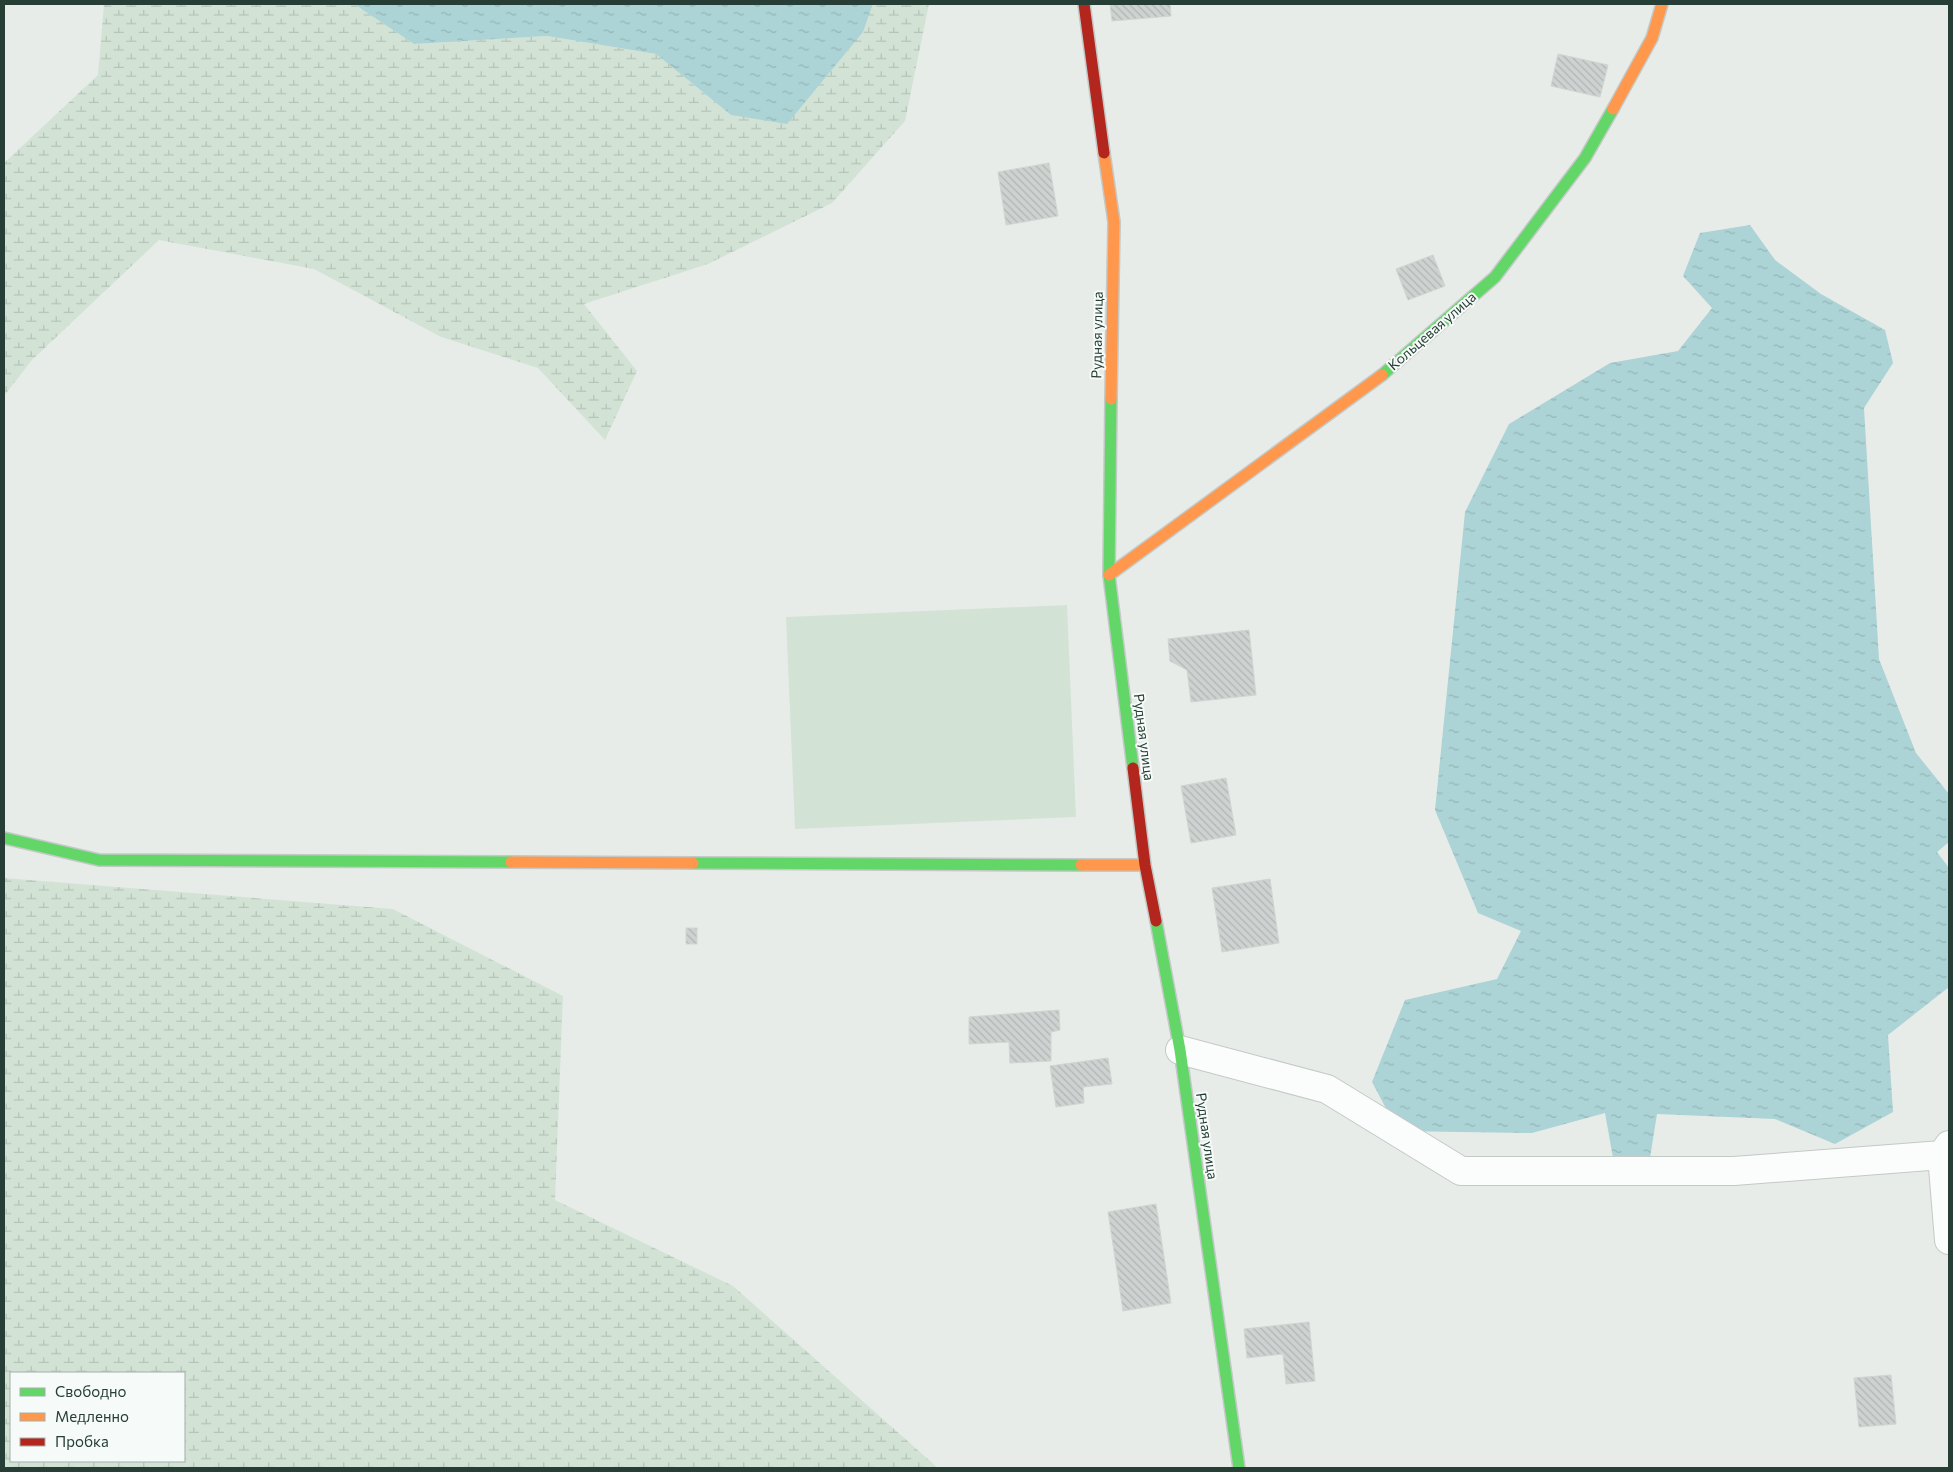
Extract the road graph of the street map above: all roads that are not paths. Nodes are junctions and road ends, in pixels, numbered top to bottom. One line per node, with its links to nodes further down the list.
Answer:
1 (1084, 4): 3 (street, Рудная улица)
2 (1662, 4): 3 (street, Кольцевая улица)
3 (1109, 575): 5 (street, Рудная улица)
4 (4, 838): 5 (street)
5 (1145, 865): 6 (street, Рудная улица)
6 (1180, 1050): 7 (street); 9 (street, Рудная улица)
7 (1946, 1150): 8 (street)
8 (1949, 1240)
9 (1238, 1468)

